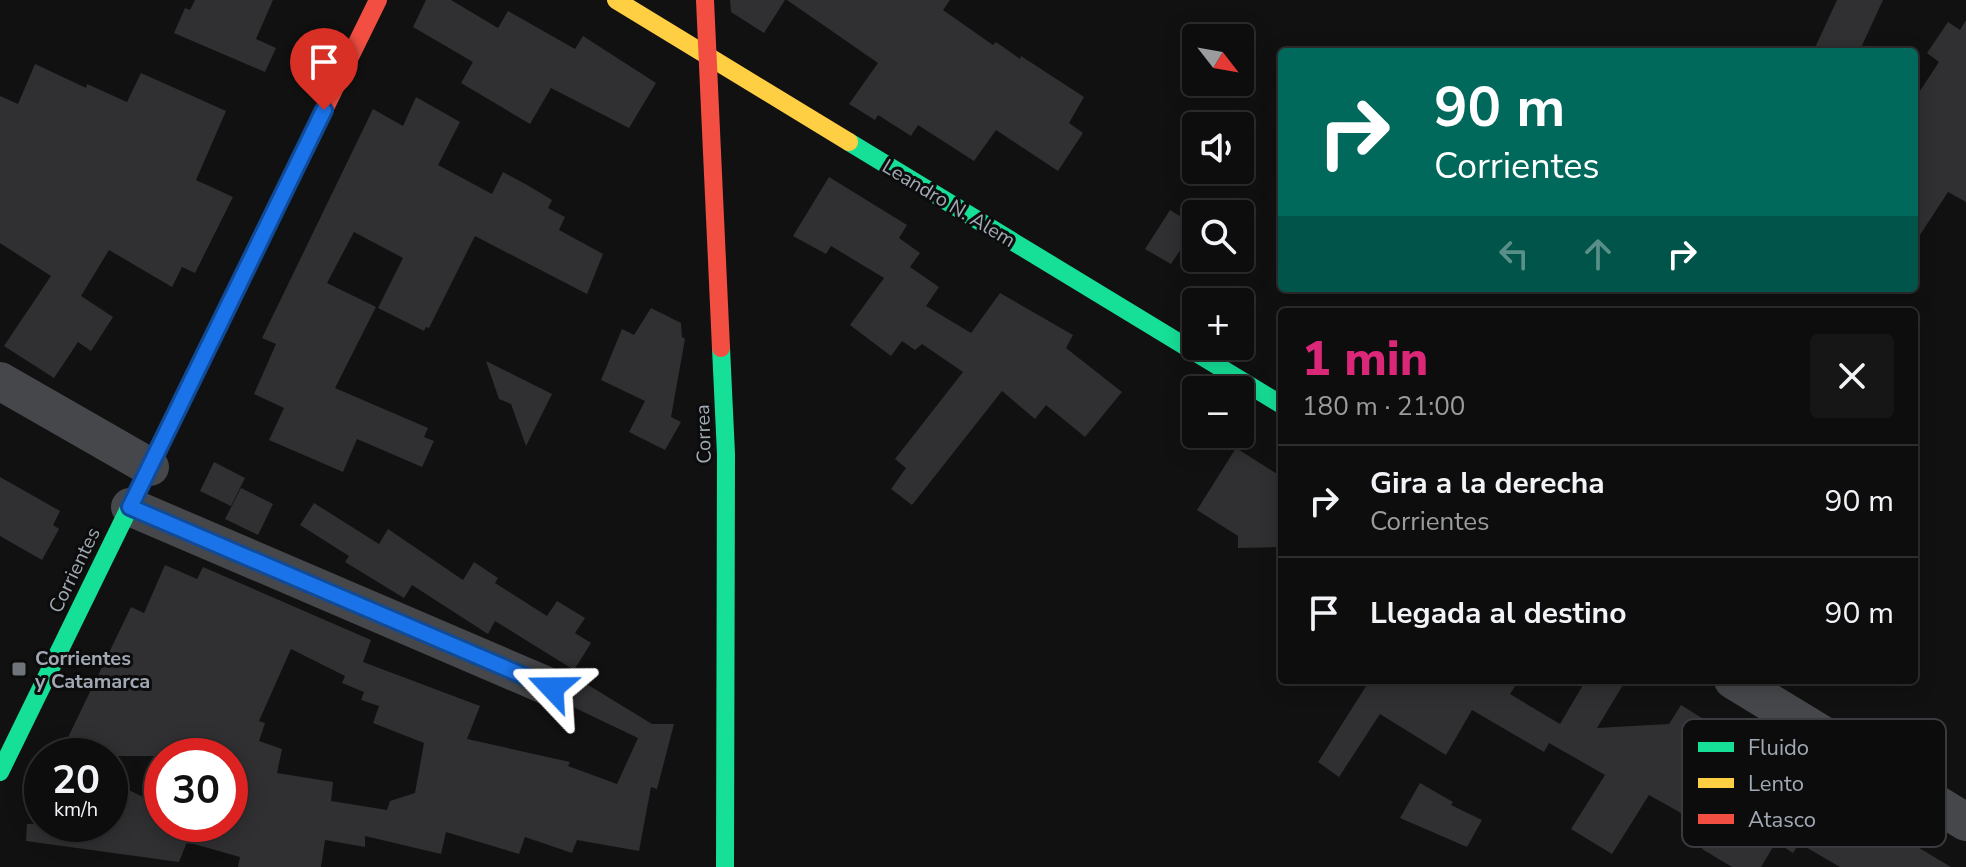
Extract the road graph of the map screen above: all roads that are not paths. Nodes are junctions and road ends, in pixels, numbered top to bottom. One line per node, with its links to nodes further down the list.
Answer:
1 (378, 0): 7 (street, Corrientes)
2 (616, 0): 4 (street, Leandro N. Alem)
3 (705, 0): 4 (street, Correa)
4 (707, 56): 6 (street, Leandro N. Alem); 15 (street, Correa)
5 (0, 381): 7 (street)
6 (1278, 403)
7 (150, 467): 8 (street, Corrientes)
8 (130, 507): 10 (street); 12 (street, Corrientes)
9 (1740, 684): 11 (street)
10 (552, 688)
11 (1797, 719)
12 (0, 772)
13 (1946, 810): 14 (street)
14 (1966, 822)
15 (725, 867)

